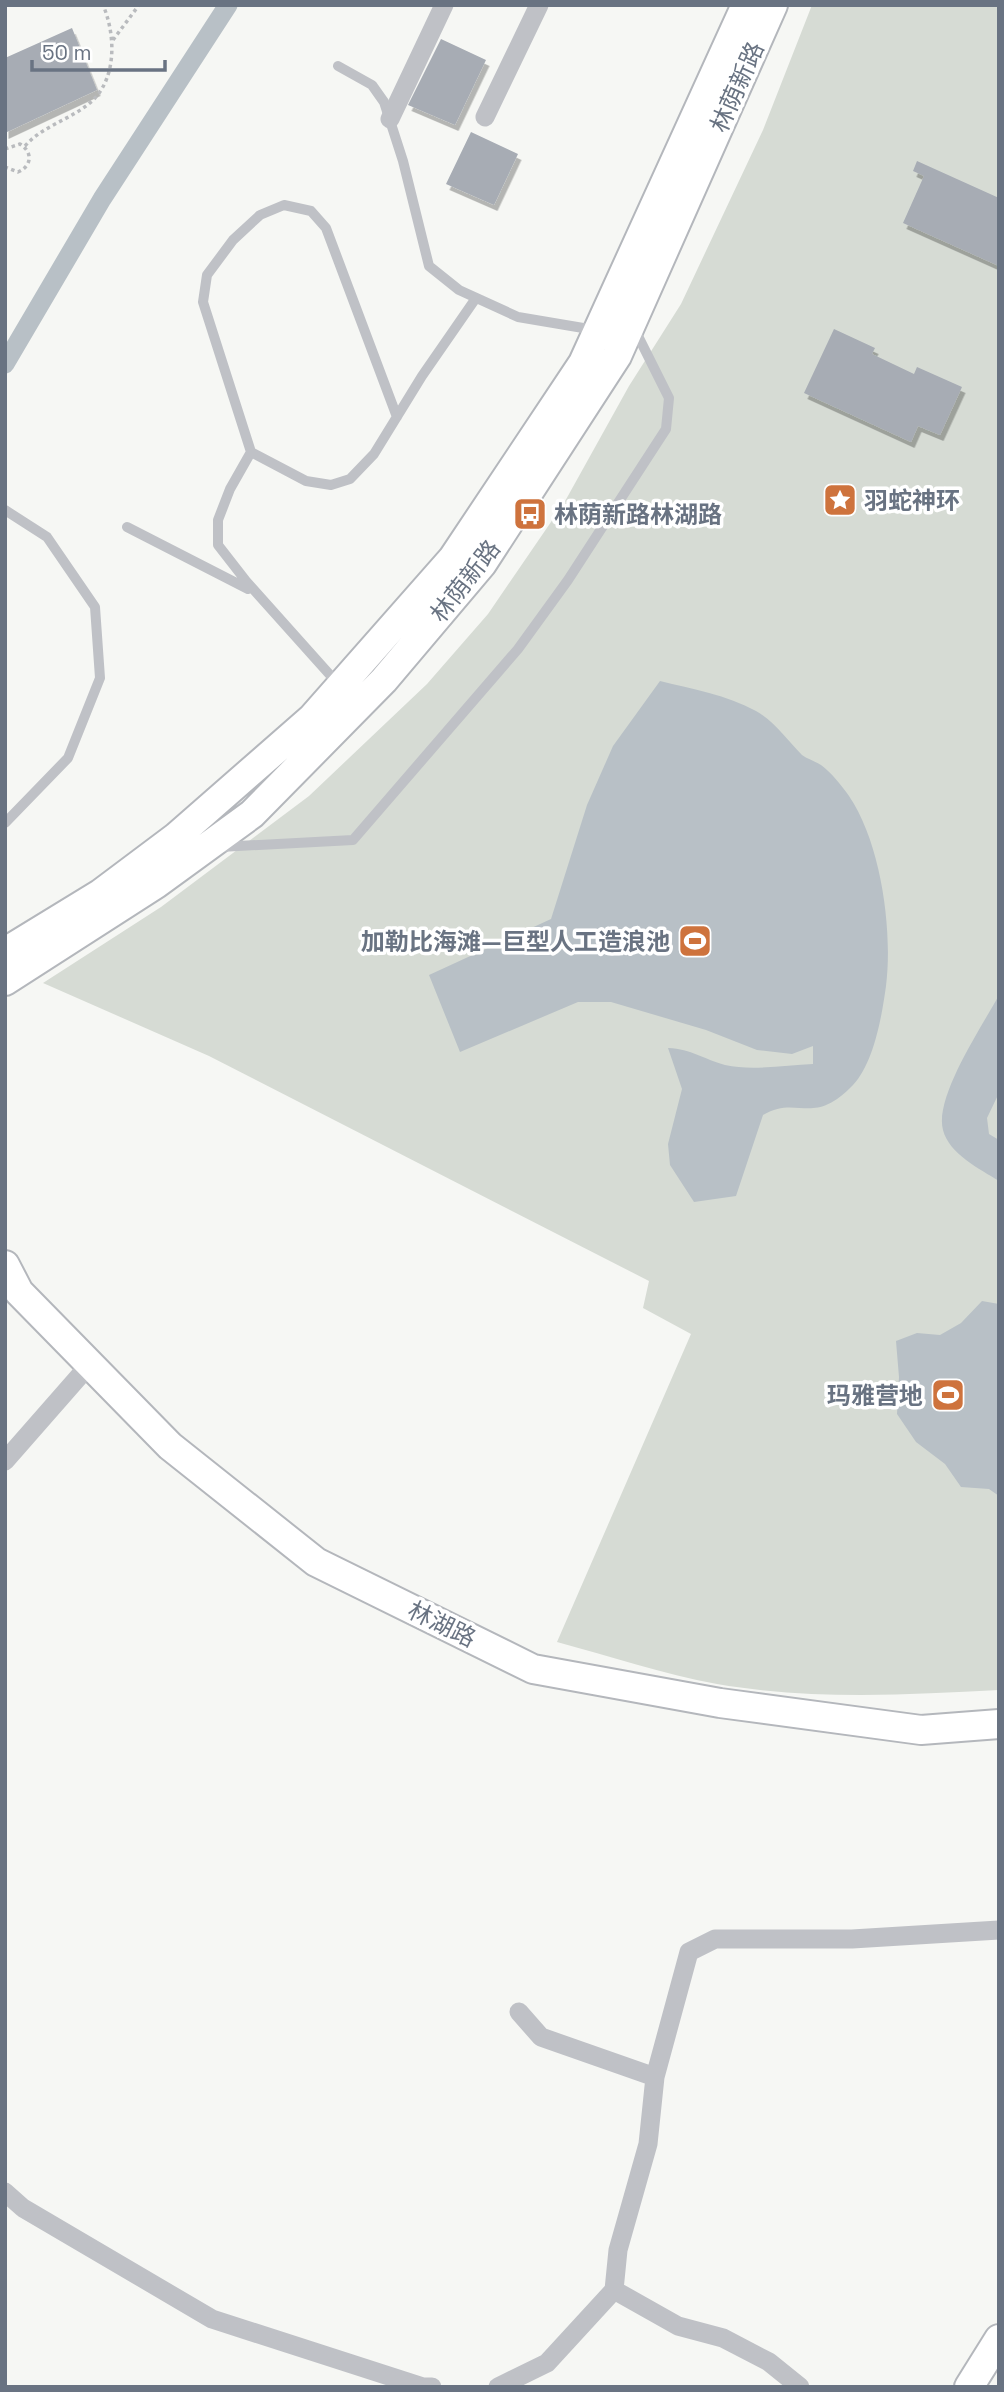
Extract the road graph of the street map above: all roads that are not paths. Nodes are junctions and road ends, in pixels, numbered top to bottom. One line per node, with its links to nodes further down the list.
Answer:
1 (444, 5): 7 (street)
2 (539, 5): 6 (street)
3 (746, 5): 10 (main road, 林荫新路)
4 (773, 5): 9 (main road, 林荫新路)
5 (338, 66): 7 (lane)
6 (485, 117)
7 (390, 118): 8 (lane)
8 (477, 298): 10 (lane); 11 (lane)
9 (632, 323): 18 (main road, 林荫新路); 18 (lane)
10 (599, 330): 16 (main road, 林荫新路)
11 (397, 417): 12 (lane); 12 (lane)
12 (251, 452): 15 (lane)
13 (5, 510): 17 (lane)
14 (127, 527): 15 (lane)
15 (255, 592): 16 (lane)
16 (340, 686): 19 (main road, 林荫新路)
17 (5, 823)
18 (205, 848): 20 (main road, 林荫新路)
19 (5, 952)
20 (5, 981)
21 (5, 1265): 22 (main road, 林湖路)
22 (90, 1364): 23 (street); 24 (main road, 林湖路)
23 (5, 1461)
24 (999, 1724)
25 (999, 1930): 27 (street)
26 (519, 2012): 27 (street)
27 (655, 2077): 29 (street)
28 (5, 2192): 31 (street)
29 (614, 2290): 32 (street); 33 (street)
30 (999, 2339): 34 (main road)
31 (432, 2387)
32 (498, 2387)
33 (800, 2387)
34 (969, 2387)

